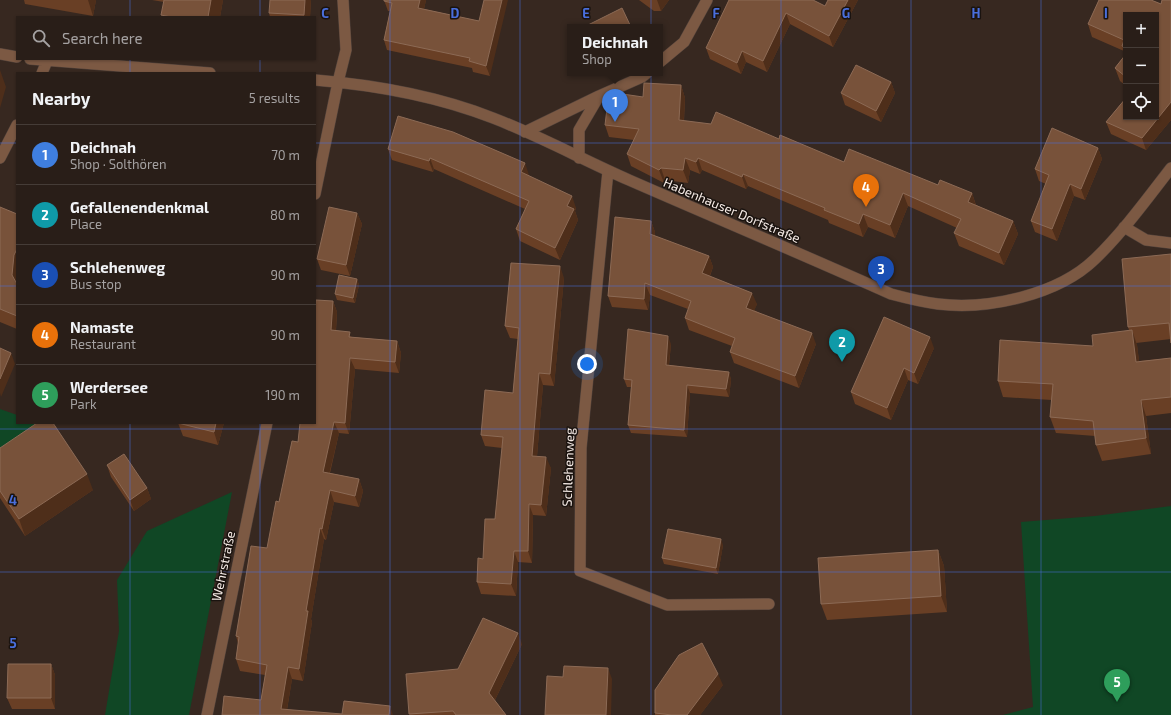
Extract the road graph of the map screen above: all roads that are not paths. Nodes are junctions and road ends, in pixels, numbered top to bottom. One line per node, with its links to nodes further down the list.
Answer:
1 (343, 0): 12 (street)
2 (707, 0): 6 (street)
3 (0, 54): 4 (street)
4 (16, 57)
5 (38, 60): 7 (street)
6 (663, 60)
7 (46, 61): 8 (street); 9 (street)
8 (42, 72)
9 (196, 72)
10 (643, 76): 13 (street)
11 (316, 80): 12 (street, Habenhauser Dorfstraße)
12 (338, 82): 15 (street, Habenhauser Dorfstraße); 20 (street)
13 (599, 96): 15 (street); 17 (street)
14 (16, 127): 16 (street)
15 (525, 132): 17 (street, Habenhauser Dorfstraße)
16 (0, 158)
17 (579, 158): 19 (street, Habenhauser Dorfstraße)
18 (1171, 168): 21 (street, Habenhauser Dorfstraße)
19 (608, 171): 21 (street, Habenhauser Dorfstraße); 24 (street, Schlehenweg)
20 (316, 189)
21 (1124, 227): 22 (street)
22 (1171, 243)
23 (267, 424): 25 (street, Wehrstraße)
24 (769, 604)
25 (207, 715)

